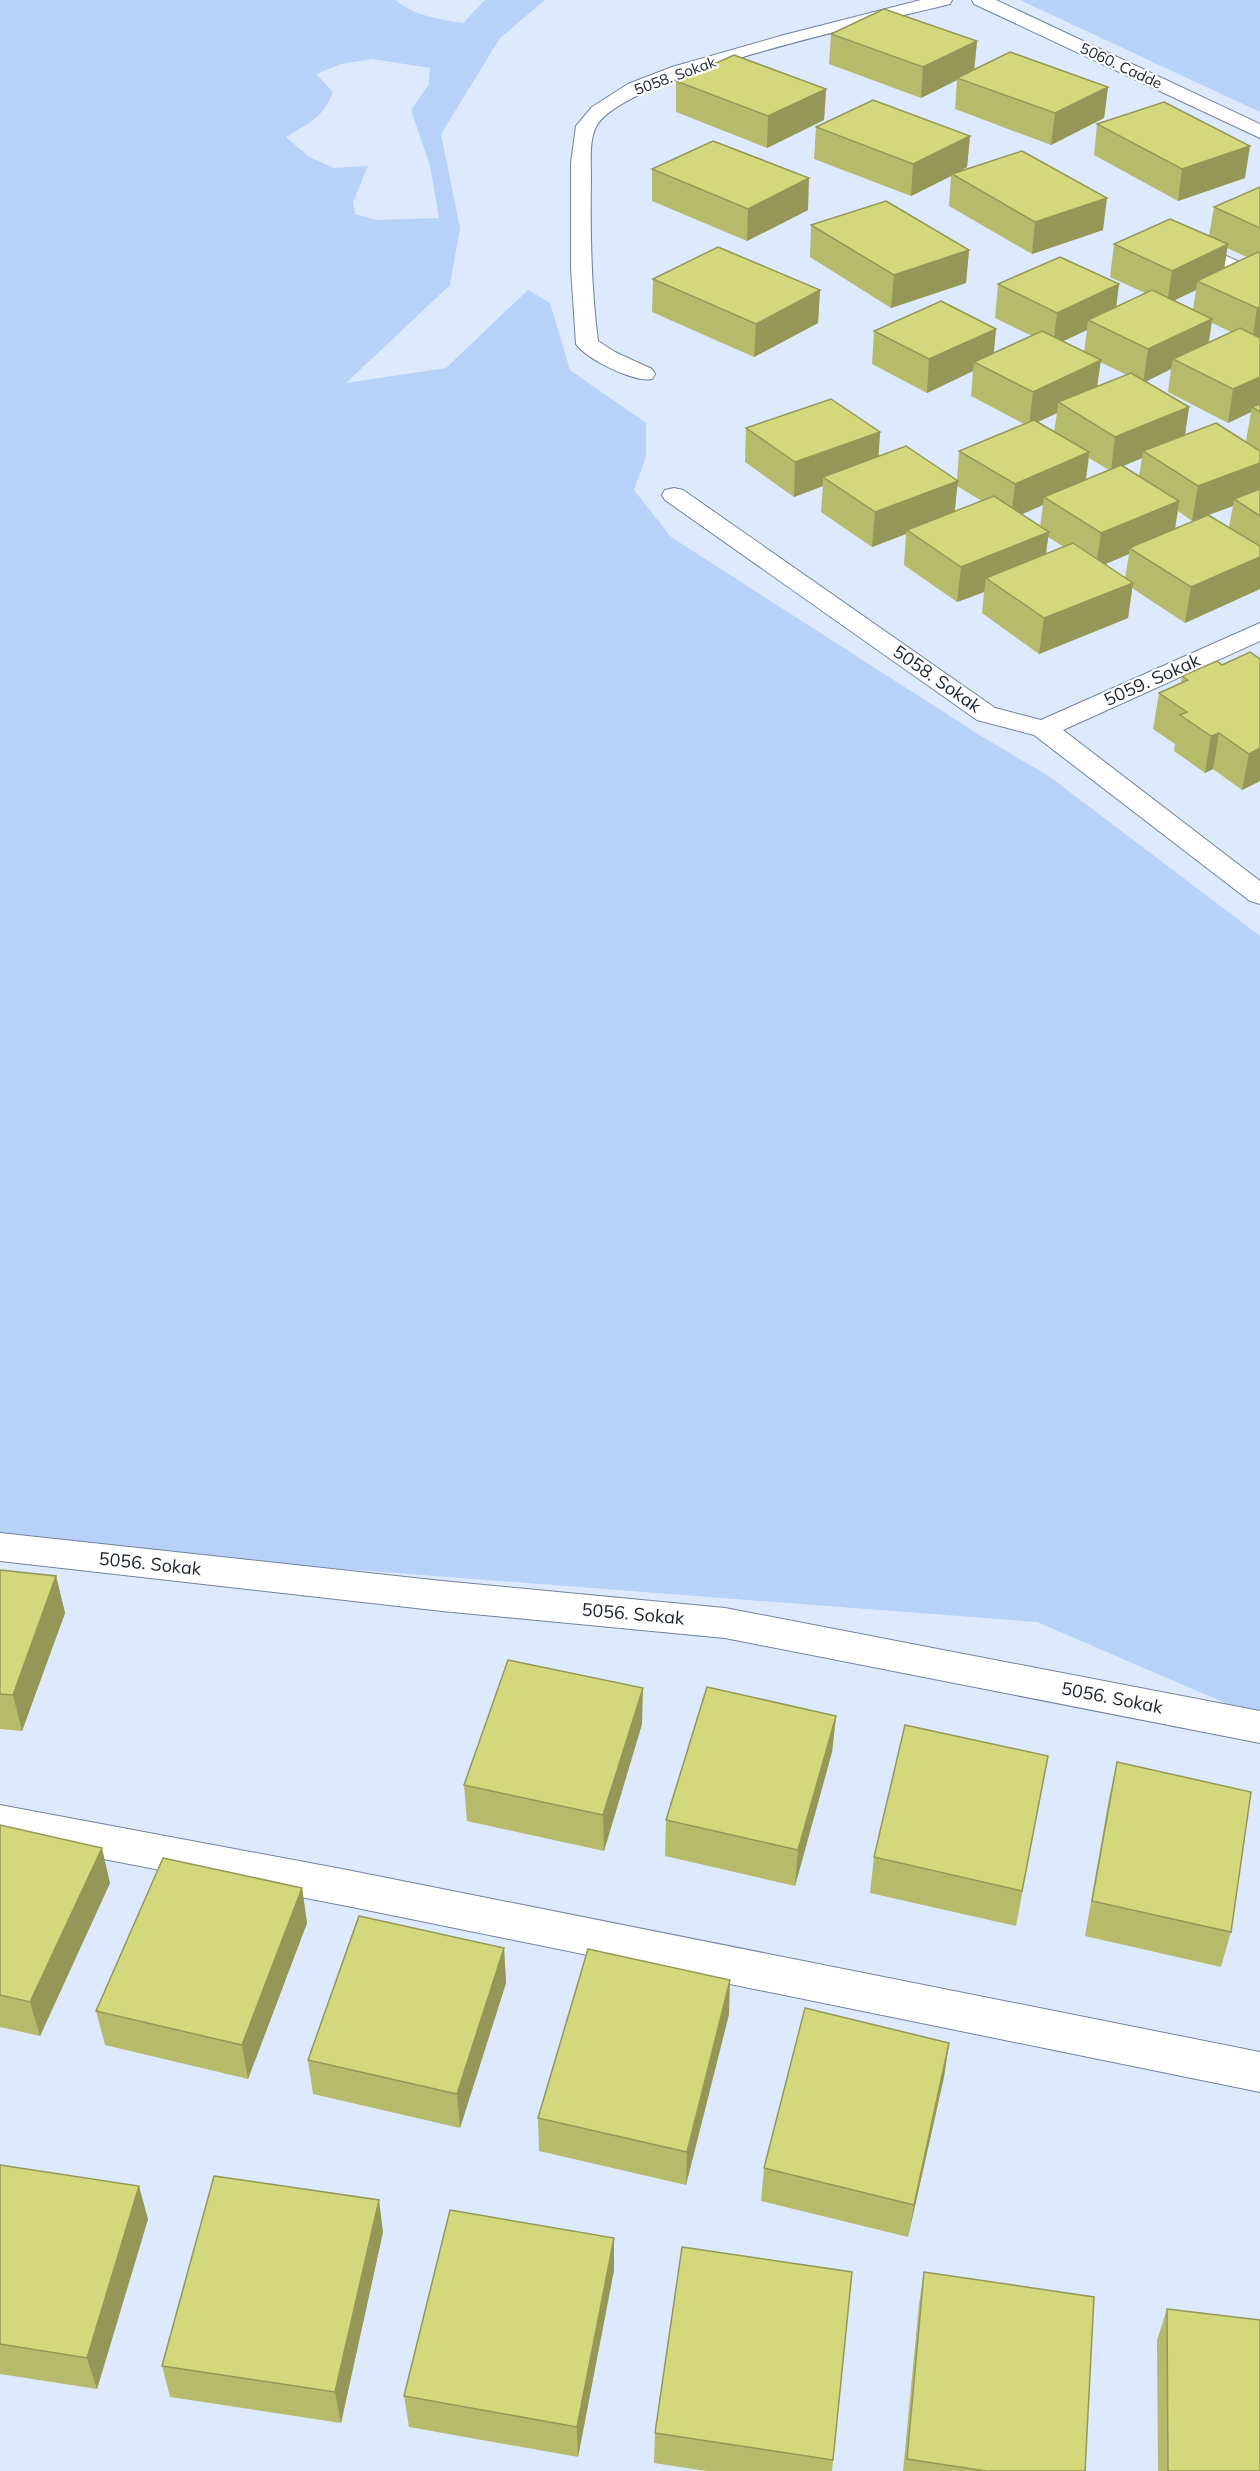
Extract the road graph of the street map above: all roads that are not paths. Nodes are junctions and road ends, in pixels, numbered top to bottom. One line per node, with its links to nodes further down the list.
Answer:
1 (943, 0): 6 (street, 5058. Sokak)
2 (981, 0): 3 (street, 5060. Cadde)
3 (1260, 132)
4 (1184, 243): 5 (street)
5 (1260, 279)
6 (644, 374)
7 (674, 495): 9 (street, 5058. Sokak)
8 (1260, 631): 9 (street, 5059. Sokak)
9 (1044, 729): 10 (street, 5058. Sokak)
10 (1260, 895)
11 (0, 1547): 12 (street, 5056. Sokak)
12 (1260, 1727)
13 (0, 1822): 14 (street)
14 (1260, 2072)

